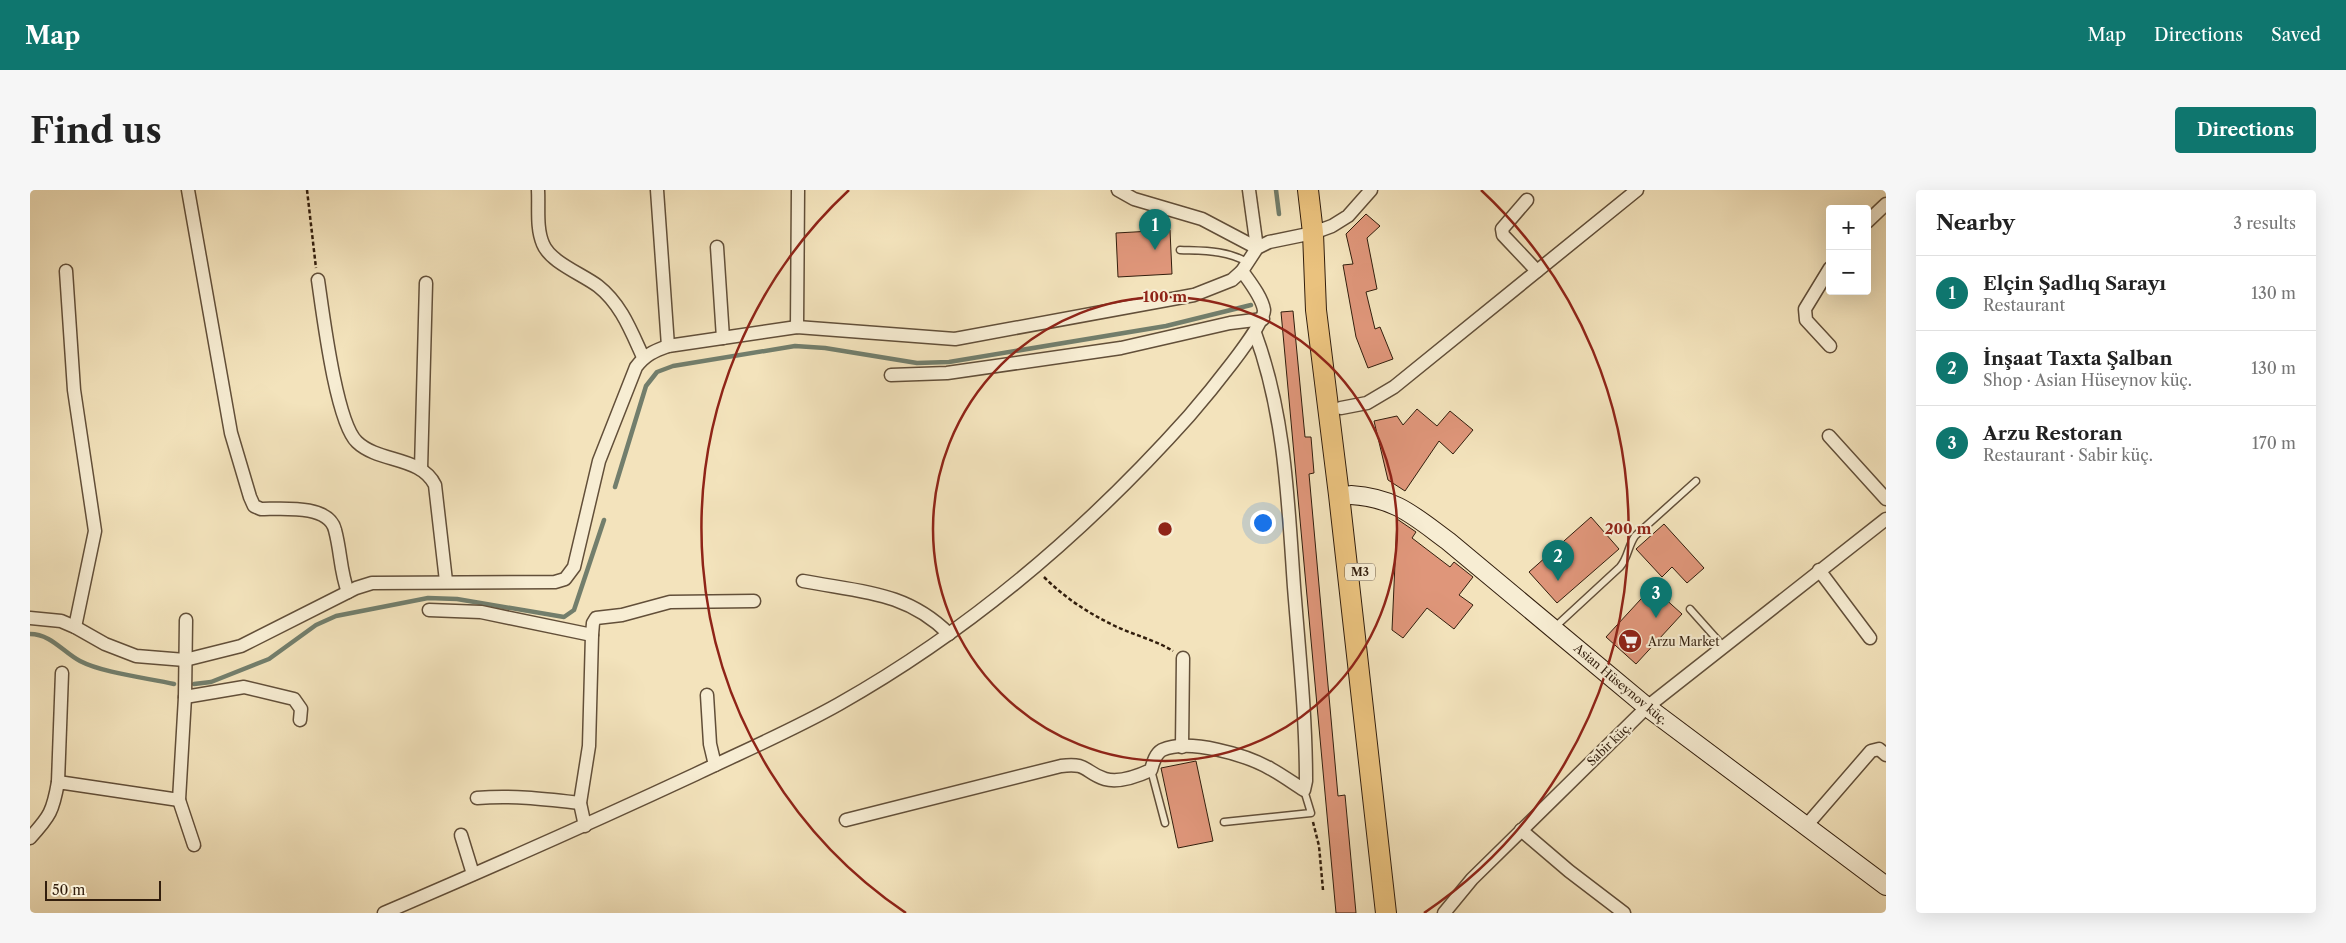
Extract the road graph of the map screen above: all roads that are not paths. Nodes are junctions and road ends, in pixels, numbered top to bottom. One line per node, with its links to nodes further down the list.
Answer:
1 (188, 190): 41 (street)
2 (538, 190): 29 (street)
3 (657, 190): 27 (street)
4 (798, 190): 24 (street)
5 (1118, 190): 15 (street)
6 (1249, 190): 15 (street)
7 (1308, 190): 13 (main road, M3)
8 (1371, 190): 13 (street)
9 (1637, 190): 19 (street)
10 (1527, 200): 19 (street)
11 (1886, 204): 12 (street)
12 (1871, 218)
13 (1313, 233): 15 (street); 31 (main road, M3); 81 (main road)
14 (717, 247): 26 (street)
15 (1257, 248): 17 (street)
16 (1180, 250): 17 (lane)
17 (1245, 266): 23 (street); 24 (street)
18 (66, 271): 47 (street)
19 (1537, 271): 31 (street)
20 (1826, 275): 28 (street)
21 (318, 280): 33 (street)
22 (426, 283): 33 (street)
23 (1263, 319): 25 (street); 30 (street)
24 (798, 327): 26 (street)
25 (1254, 333): 49 (street); 65 (street)
26 (723, 338): 27 (street)
27 (668, 346): 29 (street)
28 (1830, 346)
29 (643, 357): 39 (street)
30 (891, 374)
31 (1341, 408): 35 (main road, M3)
32 (1829, 436): 36 (street)
33 (420, 468): 39 (street)
34 (1696, 481): 48 (lane)
35 (1352, 494): 48 (street, Asian Hüseynov küç.); 82 (main road, M3)
36 (1886, 499)
37 (1886, 519): 38 (street, Sabir küç.)
38 (1820, 570): 51 (street); 52 (street, Sabir küç.)
39 (446, 581): 41 (street)
40 (803, 581): 49 (street)
41 (348, 592): 54 (street)
42 (754, 601): 50 (street)
43 (1690, 609): 52 (lane)
44 (429, 610): 50 (street)
45 (30, 618): 47 (street)
46 (186, 620): 54 (street)
47 (75, 626): 54 (street)
48 (1554, 628): 58 (street, Asian Hüseynov küç.)
49 (949, 634): 62 (street)
50 (592, 635): 68 (street)
51 (1870, 638)
52 (1723, 646): 58 (street, Sabir küç.)
53 (1183, 658): 60 (street)
54 (185, 660): 57 (street)
55 (62, 673): 64 (street)
56 (707, 696): 62 (street)
57 (185, 697): 59 (street); 67 (street)
58 (1647, 707): 73 (street, Asian Hüseynov küç.); 74 (street, Sabir küç.)
59 (300, 720)
60 (1182, 747): 63 (street); 65 (street)
61 (1886, 755): 73 (street)
62 (715, 765): 72 (street)
63 (1151, 770): 69 (street); 71 (lane)
64 (58, 782): 67 (street); 76 (street)
65 (1304, 790): 70 (lane)
66 (477, 798): 68 (street)
67 (179, 800): 77 (street)
68 (580, 804): 72 (street)
69 (846, 820)
70 (1224, 822)
71 (1165, 823)
72 (585, 826): 78 (street)
73 (1806, 826): 79 (street, Asian Hüseynov küç.)
74 (1521, 830): 83 (street, Sabir küç.); 84 (street)
75 (461, 835): 78 (street)
76 (30, 838)
77 (194, 845)
78 (473, 874): 80 (street)
79 (1886, 886)
80 (384, 913)
81 (1386, 913)
82 (1398, 913)
83 (1444, 913)
84 (1624, 913)

